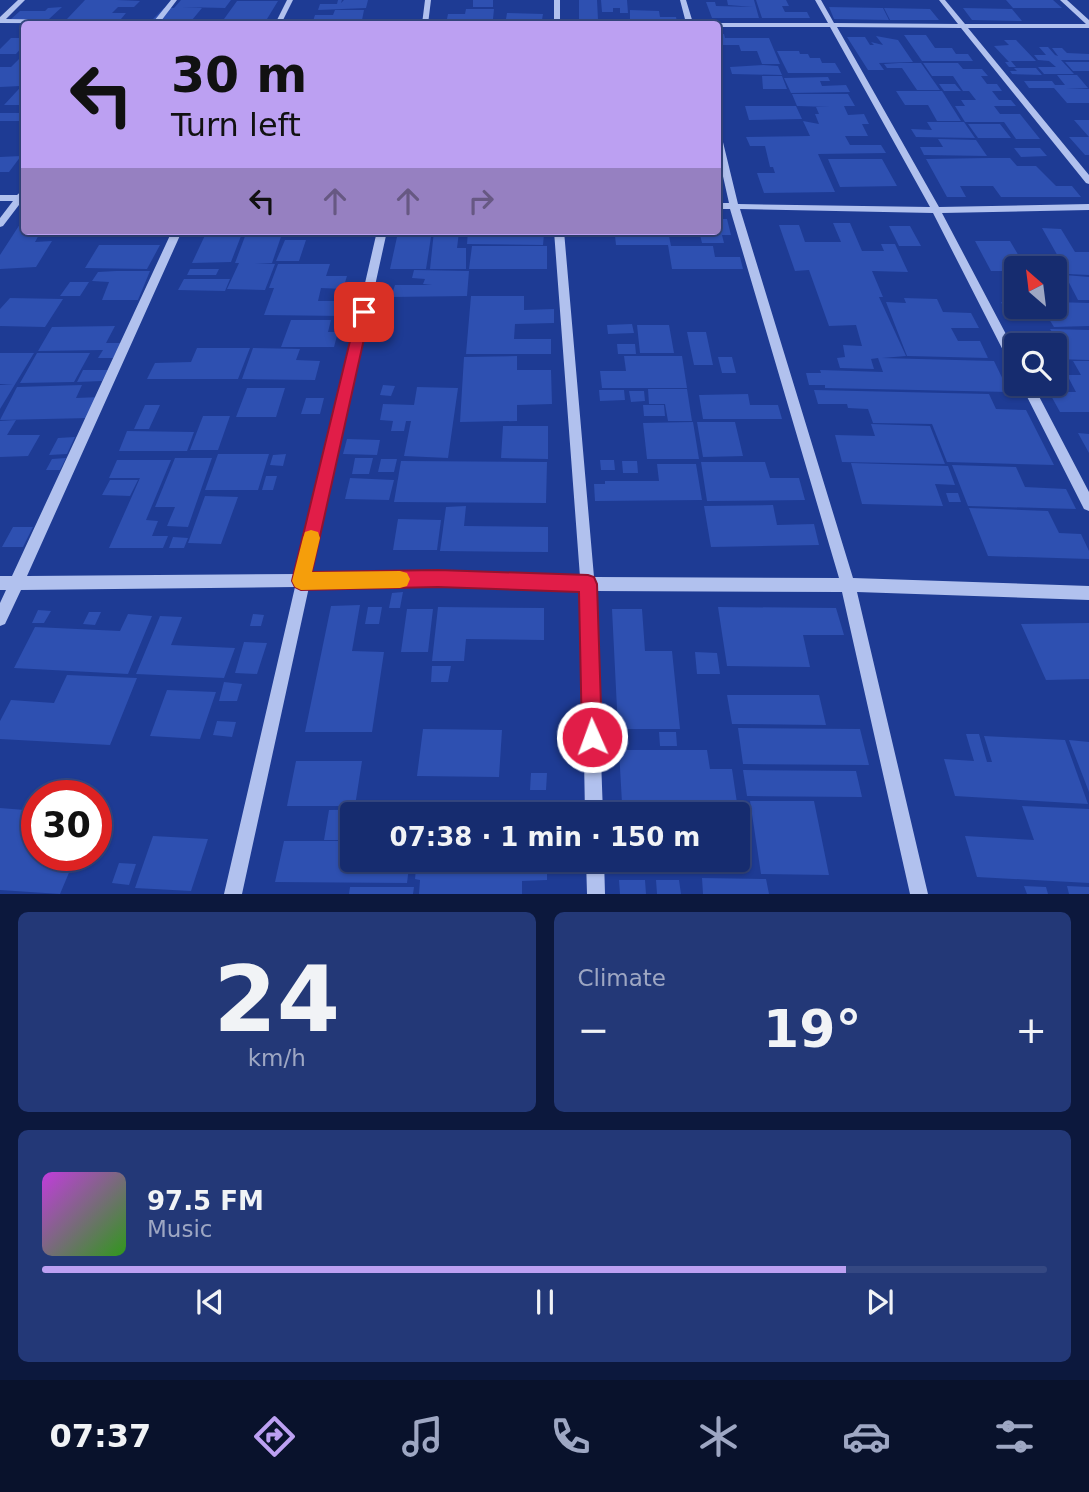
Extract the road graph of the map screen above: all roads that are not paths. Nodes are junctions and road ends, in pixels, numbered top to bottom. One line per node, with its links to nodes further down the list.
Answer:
1 (22, 0): 10 (street)
2 (174, 0): 12 (street)
3 (290, 0): 13 (street)
4 (428, 0): 14 (street)
5 (557, 0): 15 (street)
6 (683, 0): 16 (street)
7 (818, 0): 20 (street)
8 (942, 0): 19 (street)
9 (1063, 0): 17 (street)
10 (0, 21): 11 (street)
11 (21, 21)
12 (157, 21)
13 (280, 21)
14 (425, 21)
15 (557, 21)
16 (689, 21)
17 (1089, 24): 19 (street)
18 (721, 25): 20 (street)
19 (962, 25): 20 (street); 22 (street)
20 (833, 27): 29 (street)
21 (721, 151): 27 (street)
22 (1089, 181)
23 (21, 196): 24 (street)
24 (0, 198)
25 (21, 198): 30 (street)
26 (721, 206): 27 (street)
27 (734, 206): 29 (street); 41 (street)
28 (1089, 207): 29 (street)
29 (936, 210): 34 (street)
30 (0, 224)
31 (175, 235): 39 (street)
32 (381, 235): 37 (street)
33 (559, 235): 40 (street)
34 (1004, 341)
35 (1033, 396): 36 (street)
36 (1089, 505)
37 (301, 581): 39 (street); 40 (street); 46 (street)
38 (0, 583): 39 (street)
39 (18, 583): 43 (street)
40 (588, 584): 41 (street); 44 (street)
41 (848, 585): 42 (street); 48 (street)
42 (1089, 593)
43 (0, 619)
44 (594, 802)
45 (595, 872): 47 (street)
46 (233, 894)
47 (596, 894)
48 (919, 894)

